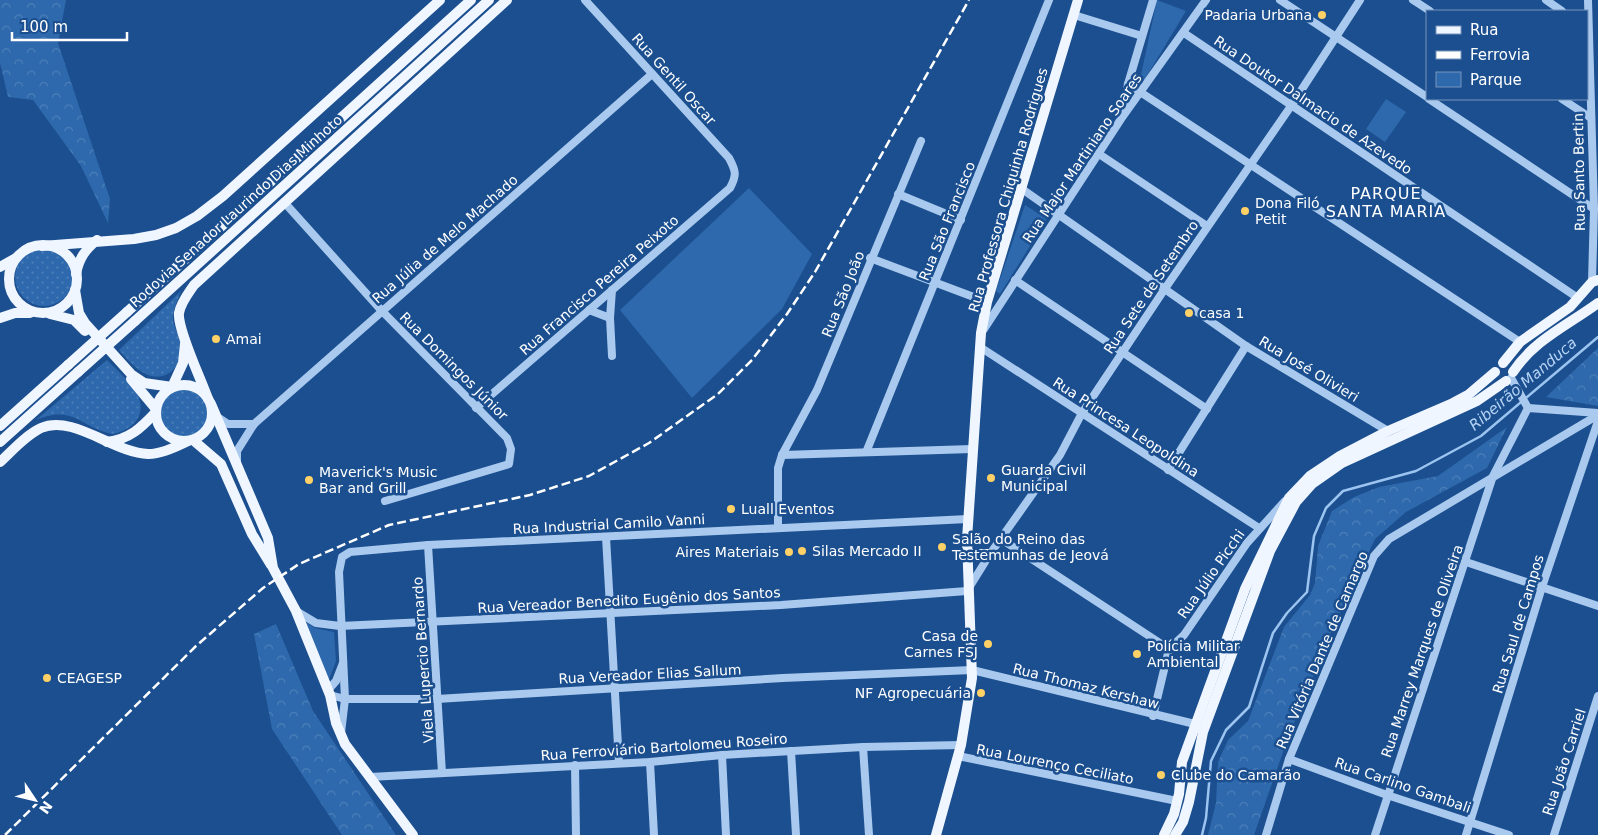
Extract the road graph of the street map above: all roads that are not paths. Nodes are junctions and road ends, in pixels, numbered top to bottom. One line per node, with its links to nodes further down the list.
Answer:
1 (440, 0): 41 (main road)
2 (471, 0): 84 (main road, Rodovia Senador Laurindo Dias Minhoto, bridge)
3 (489, 0): 87 (main road, Rodovia Senador Laurindo Dias Minhoto, bridge)
4 (508, 0): 36 (main road)
5 (585, 0): 21 (street, Rua Gentil Oscar)
6 (1049, 0): 39 (street, Rua São Francisco)
7 (1078, 0): 16 (main road, Rua Professora Chiquinha Rodrigues)
8 (1153, 0): 18 (street)
9 (1206, 0): 17 (street, Rua Major Martiniano Soares)
10 (1280, 0): 19 (street)
11 (1360, 0): 19 (street, Rua Sete de Setembro)
12 (1413, 0): 14 (street)
13 (1546, 0): 15 (street)
14 (1428, 10)
15 (1561, 10)
16 (1074, 15): 18 (street); 34 (main road, Rua Professora Chiquinha Rodrigues)
17 (1184, 33): 23 (street, Rua Major Martiniano Soares); 27 (street, Rua Doutor Dalmacio de Azevedo)
18 (1142, 36): 22 (street)
19 (1336, 37): 24 (street); 27 (street, Rua Sete de Setembro)
20 (1588, 52): 28 (street, Rua Santo Bertin)
21 (652, 74): 33 (street, Rua Gentil Oscar); 58 (street, Rua Júlia de Melo Machado)
22 (1128, 84): 23 (street); 29 (street)
23 (1139, 92): 29 (street, Rua Major Martiniano Soares); 32 (street)
24 (1426, 97)
25 (1431, 100): 37 (street)
26 (1564, 100): 28 (street)
27 (1291, 106): 32 (street, Rua Sete de Setembro); 54 (street, Rua Doutor Dalmacio de Azevedo)
28 (1591, 118): 37 (street, Rua Santo Bertin)
29 (1121, 119): 31 (street, Rua Major Martiniano Soares)
30 (921, 140): 35 (street, Rua São João)
31 (1099, 154): 38 (street, Rua Major Martiniano Soares); 40 (street)
32 (1249, 165): 40 (street, Rua Sete de Setembro); 65 (street)
33 (736, 178): 52 (street, Rua Francisco Pereira Peixoto)
34 (1022, 189): 38 (street, Rua José Olivieri); 55 (main road, Rua Professora Chiquinha Rodrigues)
35 (898, 194): 39 (street); 45 (street, Rua São João)
36 (284, 202): 58 (street, Rua Domingos Júnior); 64 (main road)
37 (1594, 209): 43 (street, Rua Santo Bertin)
38 (1059, 215): 48 (street, Rua Major Martiniano Soares); 53 (street, Rua José Olivieri)
39 (961, 220): 50 (street, Rua São Francisco)
40 (1207, 226): 53 (street, Rua Sete de Setembro)
41 (97, 240): 42 (main road); 47 (main road)
42 (42, 246): 44 (main road); 47 (main road)
43 (1595, 255): 49 (street, Rua Santo Bertin)
44 (16, 258): 46 (main road); 59 (main road)
45 (870, 258): 50 (street); 91 (street, Rua São João)
46 (0, 267)
47 (76, 274): 51 (main road)
48 (1015, 280): 63 (street, Rua Major Martiniano Soares); 68 (street)
49 (1595, 281): 54 (main road)
50 (936, 283): 55 (street); 90 (street, Rua São Francisco)
51 (75, 290): 60 (main road); 73 (main road)
52 (612, 290): 57 (street, Rua Francisco Pereira Peixoto); 62 (street)
53 (1164, 290): 66 (street, Rua José Olivieri); 68 (street, Rua Sete de Setembro)
54 (1578, 298): 65 (main road)
55 (986, 302): 63 (main road, Rua Professora Chiquinha Rodrigues)
56 (1598, 303): 72 (main road)
57 (589, 310): 62 (street); 76 (street, Rua Francisco Pereira Peixoto)
58 (382, 311): 76 (street, Rua Domingos Júnior); 83 (street, Rua Júlia de Melo Machado)
59 (35, 313): 60 (main road); 61 (main road)
60 (46, 313): 78 (main road)
61 (0, 318)
62 (610, 318): 69 (street)
63 (981, 333): 67 (main road, Rua Professora Chiquinha Rodrigues)
64 (185, 338): 73 (main road); 74 (main road)
65 (1520, 342): 70 (main road)
66 (1246, 346): 77 (street); 85 (street, Rua José Olivieri)
67 (980, 347): 79 (street, Rua Princesa Leopoldina); 89 (main road, Rua Professora Chiquinha Rodrigues)
68 (1122, 353): 77 (street); 79 (street, Rua Sete de Setembro)
69 (612, 356)
70 (1503, 363): 71 (main road); 72 (main road)
71 (1495, 372): 72 (main road); 85 (main road)
72 (1510, 377): 75 (street); 148 (main road)
73 (172, 388): 74 (main road); 78 (main road)
74 (210, 401): 81 (main road); 86 (main road)
75 (1526, 406): 80 (street); 95 (street, Rua Marrey Marques de Oliveira)
76 (476, 408): 97 (street, Rua Domingos Júnior)
77 (1207, 409): 94 (street)
78 (156, 410): 86 (main road); 88 (main road)
79 (1082, 414): 94 (street, Rua Princesa Leopoldina); 102 (street, Rua Sete de Setembro)
80 (1598, 414): 95 (street, Rua Vitória Dante de Camargo)
81 (216, 416): 83 (street); 93 (main road)
82 (1598, 421): 108 (street, Rua Saul de Campos)
83 (254, 424): 93 (street, Rua Júlia de Melo Machado)
84 (0, 426)
85 (1388, 431): 96 (main road)
86 (190, 440): 88 (main road); 107 (main road)
87 (0, 442)
88 (106, 442): 92 (main road)
89 (972, 449): 90 (street); 98 (main road, Rua Professora Chiquinha Rodrigues)
90 (867, 450): 91 (street)
91 (782, 455): 99 (street, Rua São João)
92 (0, 462)
93 (237, 463): 107 (main road)
94 (1168, 470): 100 (street, Rua Princesa Leopoldina)
95 (1493, 476): 106 (street, Rua Marrey Marques de Oliveira); 131 (street, Rua Vitória Dante de Camargo)
96 (1289, 498): 100 (street, Rua Júlio Picchi); 124 (main road)
97 (384, 501)
98 (968, 519): 99 (street, Rua Industrial Camilo Vanni); 104 (main road, Rua Professora Chiquinha Rodrigues)
99 (778, 528): 101 (street, Rua Industrial Camilo Vanni)
100 (1259, 528): 115 (street, Rua Júlio Picchi)
101 (606, 537): 103 (street, Rua Industrial Camilo Vanni); 112 (street)
102 (1000, 540): 105 (street, Rua Sete de Setembro); 115 (street)
103 (428, 545): 113 (street, Viela Lupercio Bernardo); 114 (street, Rua Industrial Camilo Vanni)
104 (967, 554): 105 (main road); 109 (main road, Rua Professora Chiquinha Rodrigues)
105 (990, 554): 109 (street, Rua Sete de Setembro)
106 (1466, 562): 108 (street); 137 (street, Rua Marrey Marques de Oliveira)
107 (273, 568): 111 (main road)
108 (1542, 587): 110 (street); 139 (street, Rua Saul de Campos)
109 (967, 591): 112 (street, Rua Vereador Benedito Eugênio dos Santos); 117 (main road, Rua Professora Chiquinha Rodrigues)
110 (1598, 606)
111 (296, 611): 114 (street, Rua Vereador Benedito Eugênio dos Santos); 119 (main road)
112 (611, 613): 113 (street, Rua Vereador Benedito Eugênio dos Santos); 118 (street)
113 (432, 622): 114 (street, Rua Vereador Benedito Eugênio dos Santos); 122 (street, Viela Lupercio Bernardo)
114 (340, 626): 116 (street)
115 (1169, 650): 123 (street)
116 (344, 659): 119 (street); 121 (street)
117 (972, 670): 118 (street, Rua Vereador Elias Sallum); 123 (street, Rua Thomaz Kershaw); 126 (main road, Rua Professora Chiquinha Rodrigues)
118 (615, 688): 122 (street, Rua Vereador Elias Sallum); 133 (street)
119 (329, 692): 121 (street, Rua Vereador Elias Sallum); 125 (main road)
120 (1598, 696): 153 (street, Rua João Carriel)
121 (346, 698): 122 (street, Rua Vereador Elias Sallum); 125 (street)
122 (437, 699): 135 (street, Viela Lupercio Bernardo)
123 (1153, 716): 124 (street, Rua Thomaz Kershaw)
124 (1195, 724): 138 (main road)
125 (341, 735): 136 (main road)
126 (961, 745): 127 (street, Rua Ferroviário Bartolomeu Roseiro); 130 (main road, Rua Professora Chiquinha Rodrigues)
127 (863, 747): 128 (street, Rua Ferroviário Bartolomeu Roseiro); 145 (street)
128 (791, 752): 129 (street, Rua Ferroviário Bartolomeu Roseiro); 144 (street)
129 (722, 755): 132 (street, Rua Ferroviário Bartolomeu Roseiro); 143 (street)
130 (958, 756): 138 (street, Rua Lourenço Ceciliato); 146 (main road, Rua Professora Chiquinha Rodrigues)
131 (1289, 759): 137 (street, Rua Carlino Gambali); 149 (street, Rua Vitória Dante de Camargo)
132 (650, 762): 133 (street, Rua Ferroviário Bartolomeu Roseiro); 142 (street)
133 (619, 763): 134 (street, Rua Ferroviário Bartolomeu Roseiro)
134 (575, 765): 135 (street, Rua Ferroviário Bartolomeu Roseiro); 141 (street)
135 (442, 773): 136 (street, Rua Ferroviário Bartolomeu Roseiro)
136 (370, 777): 140 (main road)
137 (1387, 795): 139 (street, Rua Carlino Gambali); 150 (street, Rua Marrey Marques de Oliveira)
138 (1177, 801): 147 (main road)
139 (1470, 821): 151 (street, Rua Saul de Campos); 152 (street, Rua Carlino Gambali)
140 (413, 835)
141 (576, 835)
142 (654, 835)
143 (726, 835)
144 (796, 835)
145 (869, 835)
146 (936, 835)
147 (1164, 835)
148 (1175, 835)
149 (1266, 835)
150 (1375, 835)
151 (1466, 835)
152 (1509, 835)
153 (1554, 835)

